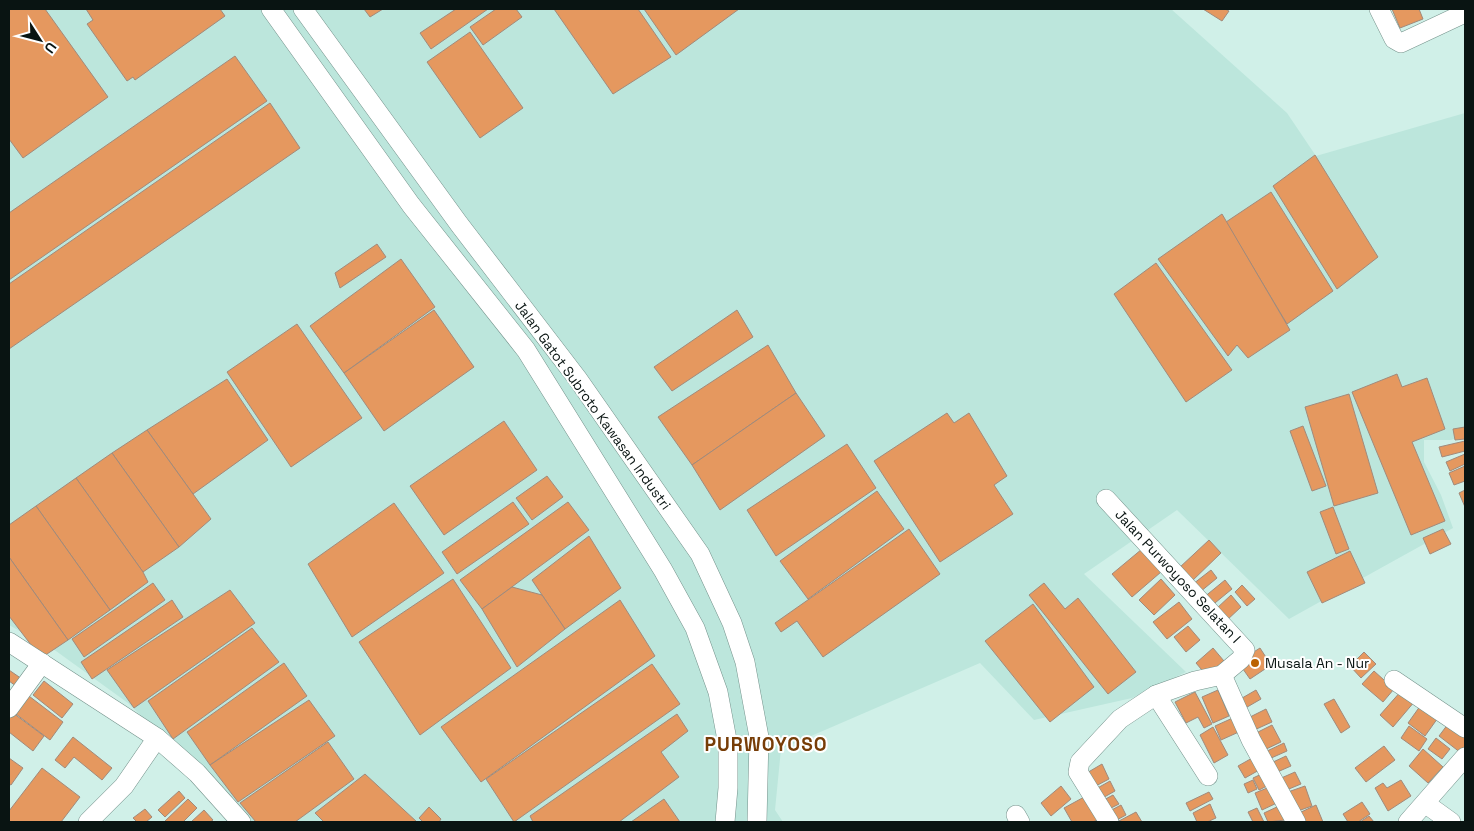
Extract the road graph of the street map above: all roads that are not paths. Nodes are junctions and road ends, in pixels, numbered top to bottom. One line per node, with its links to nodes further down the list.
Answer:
1 (272, 9): 19 (street, Jalan Gatot Subroto Kawasan Industri)
2 (303, 9): 20 (street, Jalan Gatot Subroto Kawasan Industri)
3 (1379, 9): 4 (street)
4 (1465, 13)
5 (1106, 498): 8 (street, Jalan Purwoyoso Selatan I)
6 (9, 642): 7 (street)
7 (42, 663): 11 (street); 13 (street)
8 (1222, 675): 10 (street, Jalan Purwoyoso Selatan I); 22 (street)
9 (1394, 680): 12 (street)
10 (1156, 696): 15 (street); 21 (street, Jalan Purwoyoso Selatan I)
11 (9, 708)
12 (1465, 728)
13 (157, 738): 17 (street); 18 (street)
14 (1465, 757): 16 (street)
15 (1208, 776)
16 (1426, 804): 23 (street); 24 (street)
17 (88, 822)
18 (241, 822)
19 (725, 822)
20 (757, 822)
21 (1109, 822)
22 (1296, 822)
23 (1408, 822)
24 (1451, 822)

